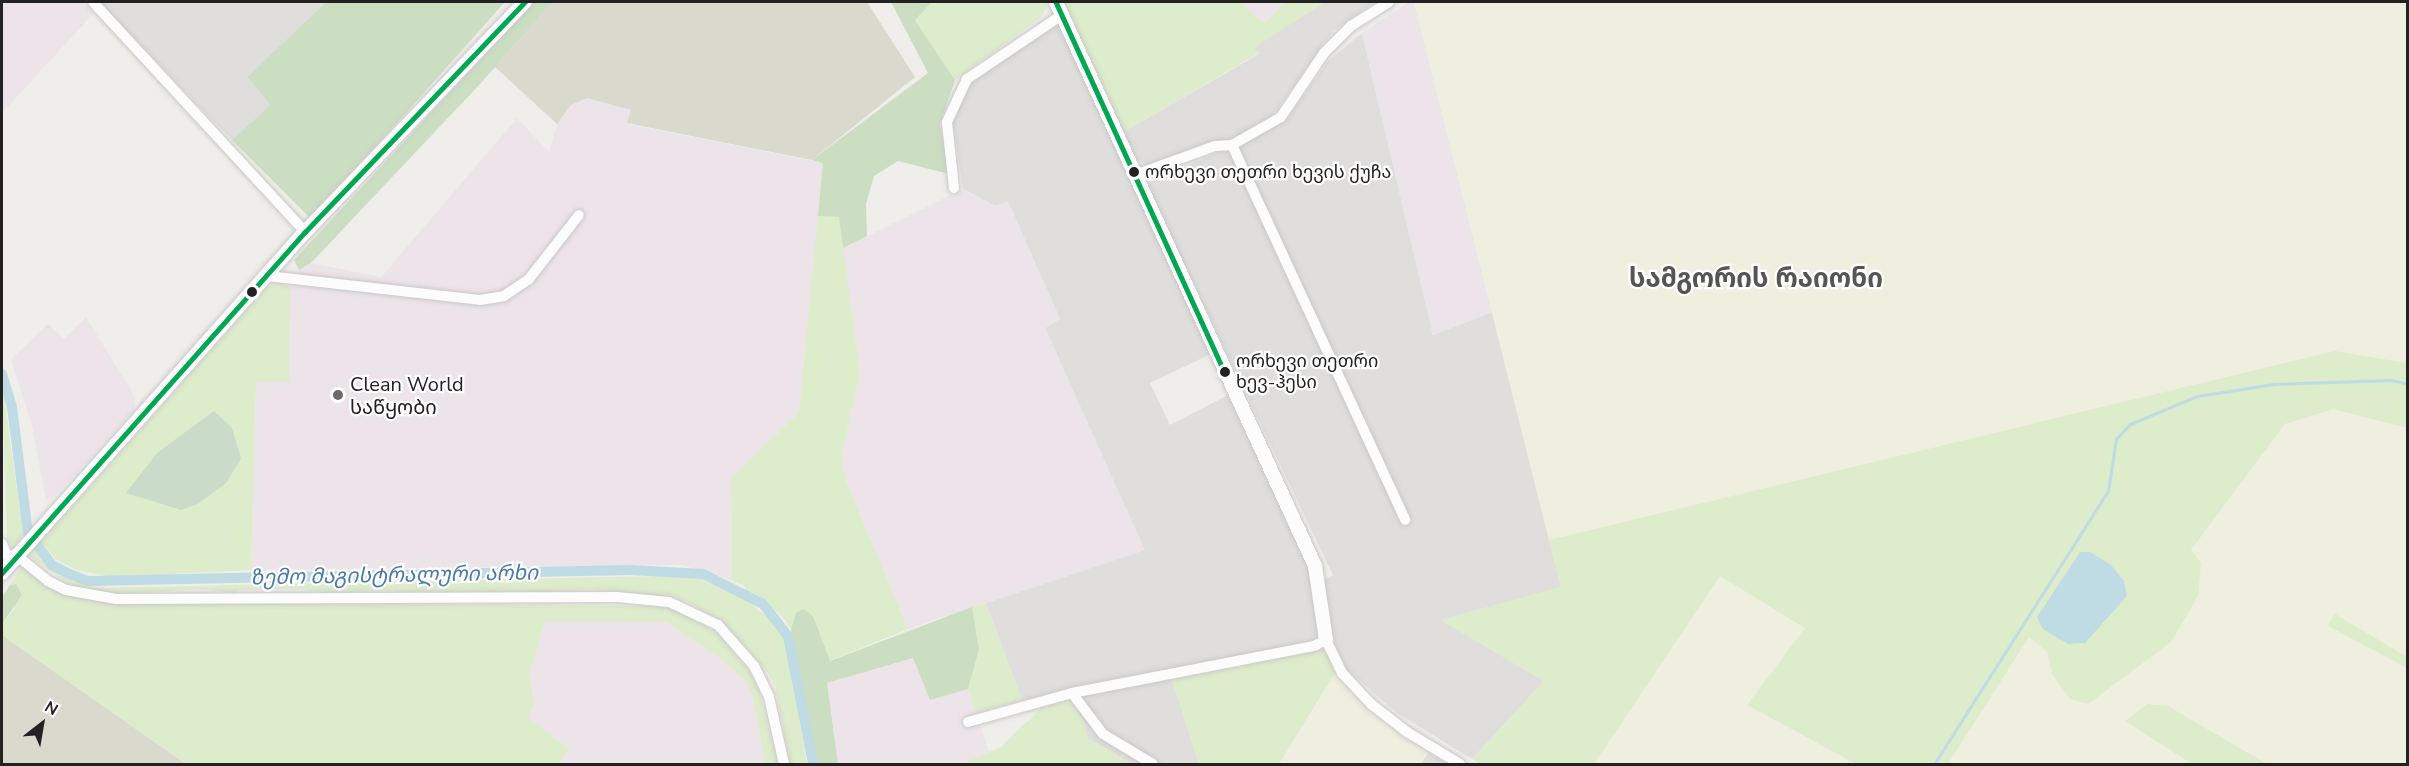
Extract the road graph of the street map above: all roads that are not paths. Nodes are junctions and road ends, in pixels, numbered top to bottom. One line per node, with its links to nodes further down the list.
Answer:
1 (93, 2): 10 (street)
2 (525, 2): 10 (street)
3 (1056, 2): 5 (street)
4 (1389, 2): 6 (street)
5 (1062, 15): 7 (street); 8 (street)
6 (1232, 145): 7 (street); 12 (street)
7 (1135, 175): 15 (street)
8 (954, 188)
9 (579, 215): 11 (street)
10 (305, 232): 11 (street)
11 (267, 276): 14 (street)
12 (1405, 520)
13 (2, 544): 14 (street)
14 (9, 562): 18 (street)
15 (1326, 640): 16 (street); 20 (street)
16 (1072, 693): 17 (street); 19 (street)
17 (968, 722)
18 (784, 765)
19 (1153, 765)
20 (1460, 765)

